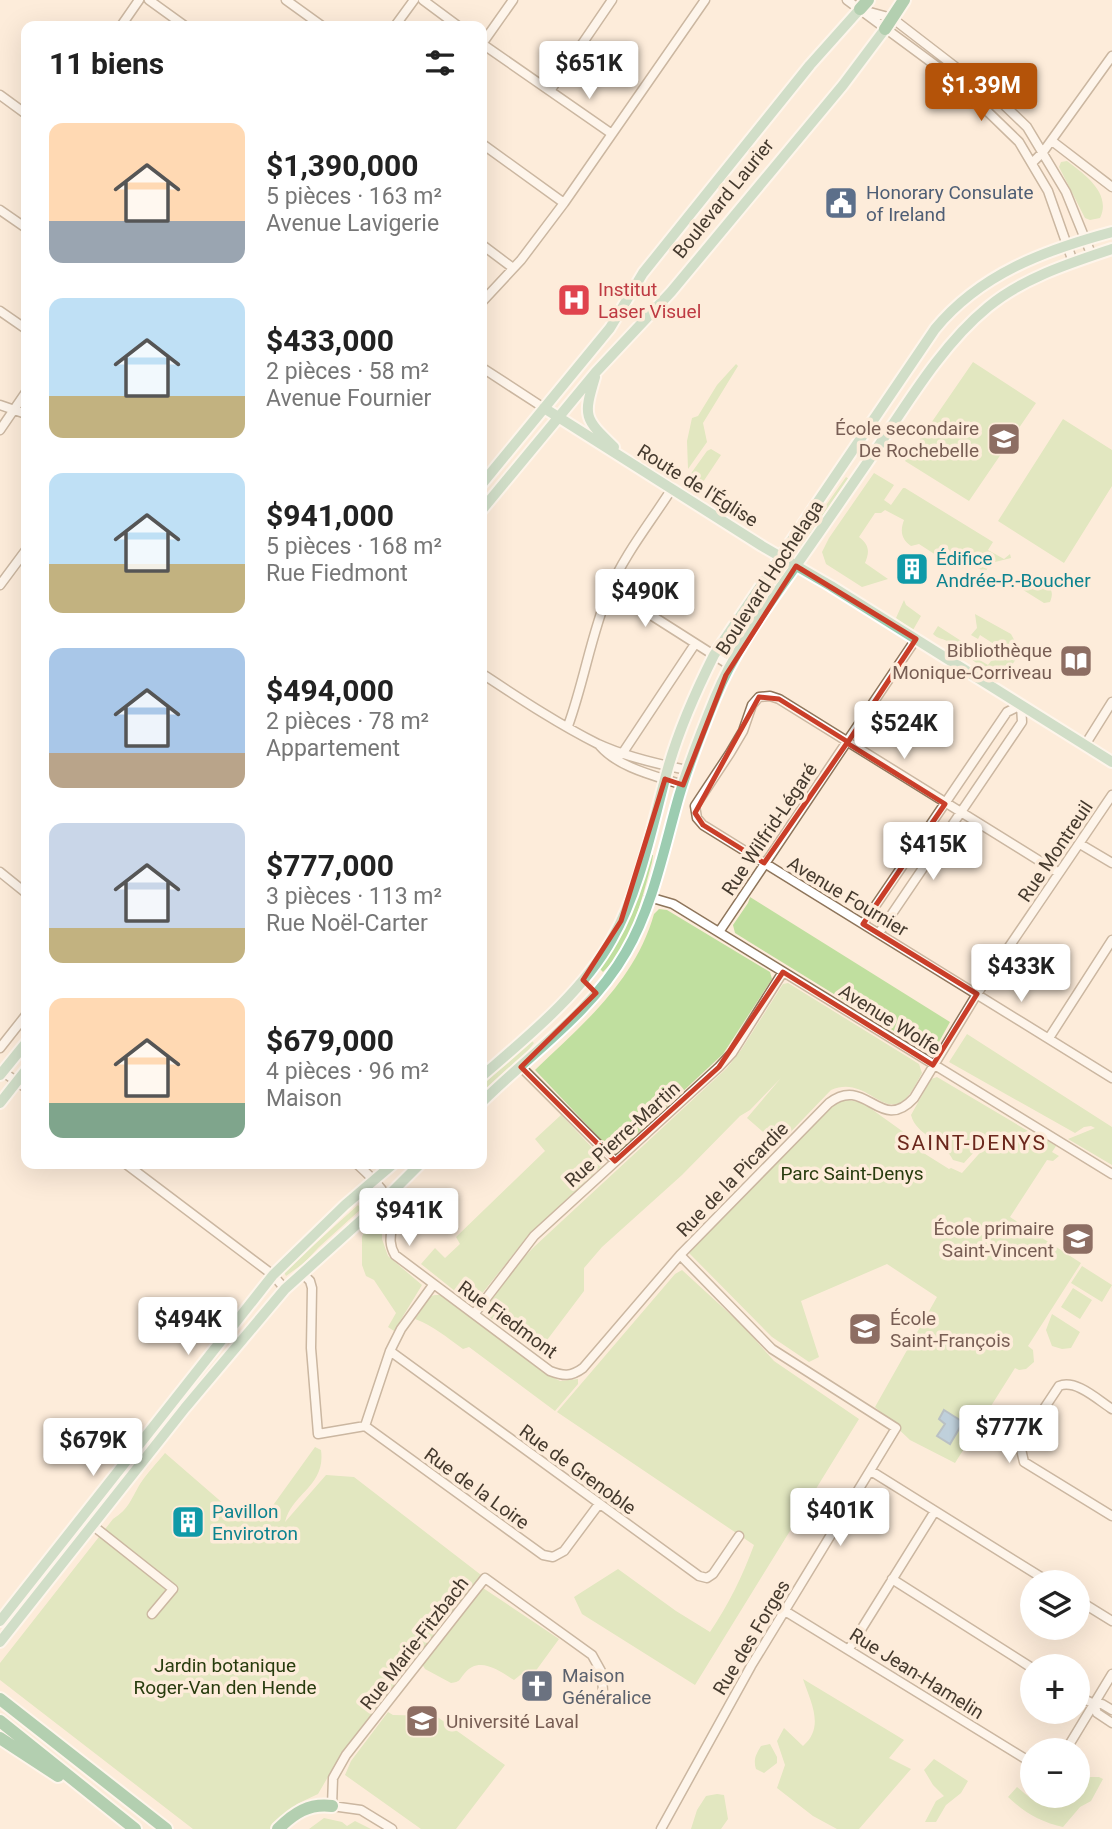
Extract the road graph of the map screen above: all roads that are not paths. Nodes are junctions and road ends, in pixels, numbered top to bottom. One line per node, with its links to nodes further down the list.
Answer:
1 (139, 0): 12 (street)
2 (149, 0): 13 (street)
3 (286, 0): 14 (street)
4 (414, 0): 15 (street)
5 (422, 0): 16 (street)
6 (513, 0): 18 (street)
7 (612, 0): 21 (street)
8 (705, 0): 24 (street)
9 (847, 0): 11 (street)
10 (904, 0): 17 (highway, Boulevard Laurier)
11 (864, 4): 17 (street); 48 (main road, Boulevard Laurier)
12 (124, 21)
13 (178, 21)
14 (315, 21)
15 (399, 21)
16 (451, 21)
17 (889, 24): 27 (street); 28 (street); 45 (main road, Boulevard Laurier)
18 (487, 36)
19 (487, 47): 21 (street)
20 (1112, 56): 25 (street)
21 (550, 91): 24 (street)
22 (0, 95): 23 (street)
23 (21, 110)
24 (612, 134): 30 (street)
25 (1052, 141): 27 (street); 29 (street)
26 (487, 147): 30 (street)
27 (1043, 152): 28 (street); 34 (street)
28 (1033, 162): 35 (street)
29 (1112, 187)
30 (564, 203): 40 (street)
31 (0, 210): 32 (street)
32 (21, 225)
33 (1112, 232): 34 (main road, Boulevard Hochelaga)
34 (1086, 239): 35 (main road, Boulevard Hochelaga); 38 (street)
35 (1066, 246): 39 (street); 58 (main road, Boulevard Hochelaga)
36 (487, 248): 40 (street)
37 (1112, 249): 38 (main road, Boulevard Hochelaga)
38 (1091, 256): 39 (main road, Boulevard Hochelaga)
39 (1073, 262): 59 (main road, Boulevard Hochelaga)
40 (513, 268): 41 (street)
41 (487, 296)
42 (0, 311): 43 (street)
43 (21, 326)
44 (487, 371): 48 (street, Route de l'Église)
45 (596, 372): 51 (main road, Boulevard Laurier); 53 (main road)
46 (21, 400): 49 (street)
47 (0, 405): 49 (street)
48 (544, 408): 51 (main road, Route de l'Église); 54 (main road, Boulevard Laurier)
49 (14, 410): 50 (street); 52 (street)
50 (21, 412)
51 (559, 418): 53 (main road, Route de l'Église); 56 (main road, Boulevard Laurier)
52 (0, 430)
53 (631, 464): 55 (main road, Route de l'Église)
54 (487, 478)
55 (671, 490): 58 (main road, Route de l'Église); 61 (street)
56 (487, 504)
57 (21, 557): 60 (street)
58 (782, 558): 59 (main road, Route de l'Église); 64 (main road, Boulevard Hochelaga)
59 (796, 566): 62 (main road, Route de l'Église); 65 (main road, Boulevard Hochelaga)
60 (0, 585)
61 (610, 589): 63 (street); 69 (street)
62 (916, 639): 68 (main road, Route de l'Église); 70 (street, Rue Wilfrid-Légaré)
63 (695, 644): 64 (street); 73 (street)
64 (715, 655): 65 (street); 75 (main road, Boulevard Hochelaga)
65 (731, 666): 76 (main road, Boulevard Hochelaga)
66 (487, 677): 69 (street)
67 (1112, 702): 72 (street)
68 (1021, 705): 72 (main road, Route de l'Église); 80 (street); 81 (street)
69 (568, 726): 71 (street)
70 (847, 743): 80 (street); 83 (street, Rue Wilfrid-Légaré); 83 (street, Avenue Fournier)
71 (598, 744): 73 (street); 77 (street)
72 (1085, 745): 74 (main road, Route de l'Église)
73 (622, 754): 75 (street)
74 (1112, 762)
75 (668, 766): 76 (street); 77 (main road, Boulevard Hochelaga)
76 (687, 770): 78 (main road, Boulevard Hochelaga)
77 (665, 779): 78 (street); 94 (main road, Boulevard Hochelaga)
78 (682, 785): 88 (main road, Boulevard Hochelaga)
79 (1112, 795): 82 (street, Rue Montreuil)
80 (945, 804): 81 (street); 89 (street)
81 (962, 813): 86 (street); 91 (street)
82 (1080, 844): 84 (street); 86 (street, Rue Montreuil)
83 (764, 863): 89 (street, Avenue Fournier); 90 (street, Rue Wilfrid-Légaré)
84 (1112, 863)
85 (0, 872): 87 (street)
86 (1059, 873): 96 (street, Rue Montreuil)
87 (21, 889)
88 (649, 897): 90 (street, Avenue Wolfe); 95 (main road, Boulevard Hochelaga)
89 (863, 924): 91 (street, Avenue Fournier)
90 (719, 932): 93 (street, Avenue Wolfe)
91 (879, 933): 96 (street, Avenue Fournier)
92 (1112, 940): 98 (street)
93 (783, 972): 101 (street, Avenue Wolfe); 110 (street, Rue Pierre-Martin)
94 (583, 980): 95 (main road); 103 (main road, Boulevard Hochelaga)
95 (596, 993): 102 (main road, Boulevard Hochelaga)
96 (977, 994): 98 (street, Avenue Fournier); 101 (street, Rue Montreuil)
97 (21, 1021): 99 (street)
98 (1049, 1038): 105 (street, Avenue Fournier)
99 (0, 1048)
100 (21, 1049): 104 (main road)
101 (933, 1065): 115 (street, Avenue Wolfe); 118 (street, Rue de la Picardie)
102 (521, 1067): 108 (main road, Boulevard Hochelaga); 110 (street)
103 (487, 1071)
104 (1, 1074): 106 (street)
105 (1112, 1078)
106 (21, 1084)
107 (21, 1085): 109 (main road)
108 (487, 1098)
109 (0, 1103)
110 (615, 1161): 123 (street, Rue Pierre-Martin)
111 (133, 1169): 120 (street)
112 (362, 1169): 116 (street, Rue Fiedmont)
113 (387, 1169): 116 (main road)
114 (415, 1169): 117 (main road)
115 (1112, 1174)
116 (374, 1181): 117 (street, Rue Fiedmont); 120 (main road)
117 (386, 1198): 119 (main road); 121 (street, Rue Fiedmont)
118 (680, 1255): 125 (street, Rue de la Picardie); 128 (street, Rue des Forges)
119 (302, 1273): 122 (main road); 127 (street)
120 (273, 1275): 122 (street); 132 (main road)
121 (433, 1285): 123 (street, Rue Fiedmont); 124 (street)
122 (285, 1289): 133 (main road)
123 (475, 1313): 125 (street, Rue Fiedmont)
124 (390, 1352): 127 (street); 129 (street, Rue de Grenoble)
125 (569, 1376)
126 (1112, 1409): 131 (street)
127 (366, 1426): 129 (street, Rue de la Loire)
128 (871, 1471): 130 (street); 138 (street, Rue des Forges)
129 (599, 1504): 134 (street, Rue de Grenoble)
130 (935, 1511): 135 (street); 136 (street)
131 (1112, 1516)
132 (82, 1517): 133 (street); 140 (main road)
133 (93, 1525): 139 (street); 142 (main road)
134 (739, 1536)
135 (1030, 1570)
136 (892, 1579): 143 (street); 144 (street)
137 (1090, 1607): 141 (street)
138 (785, 1611): 143 (street, Rue Jean-Hamelin); 162 (street, Rue des Forges)
139 (152, 1614)
140 (0, 1621)
141 (1112, 1621)
142 (0, 1642)
143 (849, 1649): 155 (street, Rue Jean-Hamelin)
144 (1020, 1660)
145 (1112, 1674): 149 (street)
146 (603, 1693): 156 (street, Rue Marie-Fitzbach)
147 (0, 1699): 158 (highway)
148 (1090, 1702): 149 (street)
149 (1094, 1704): 150 (street); 152 (street); 154 (street)
150 (1112, 1710)
151 (0, 1721): 157 (highway)
152 (1112, 1723)
153 (0, 1738): 157 (highway)
154 (1073, 1738)
155 (1020, 1756)
156 (332, 1805): 159 (highway); 160 (highway); 161 (street)
157 (134, 1829)
158 (168, 1829)
159 (278, 1829)
160 (288, 1829)
161 (392, 1829)
162 (661, 1829)

